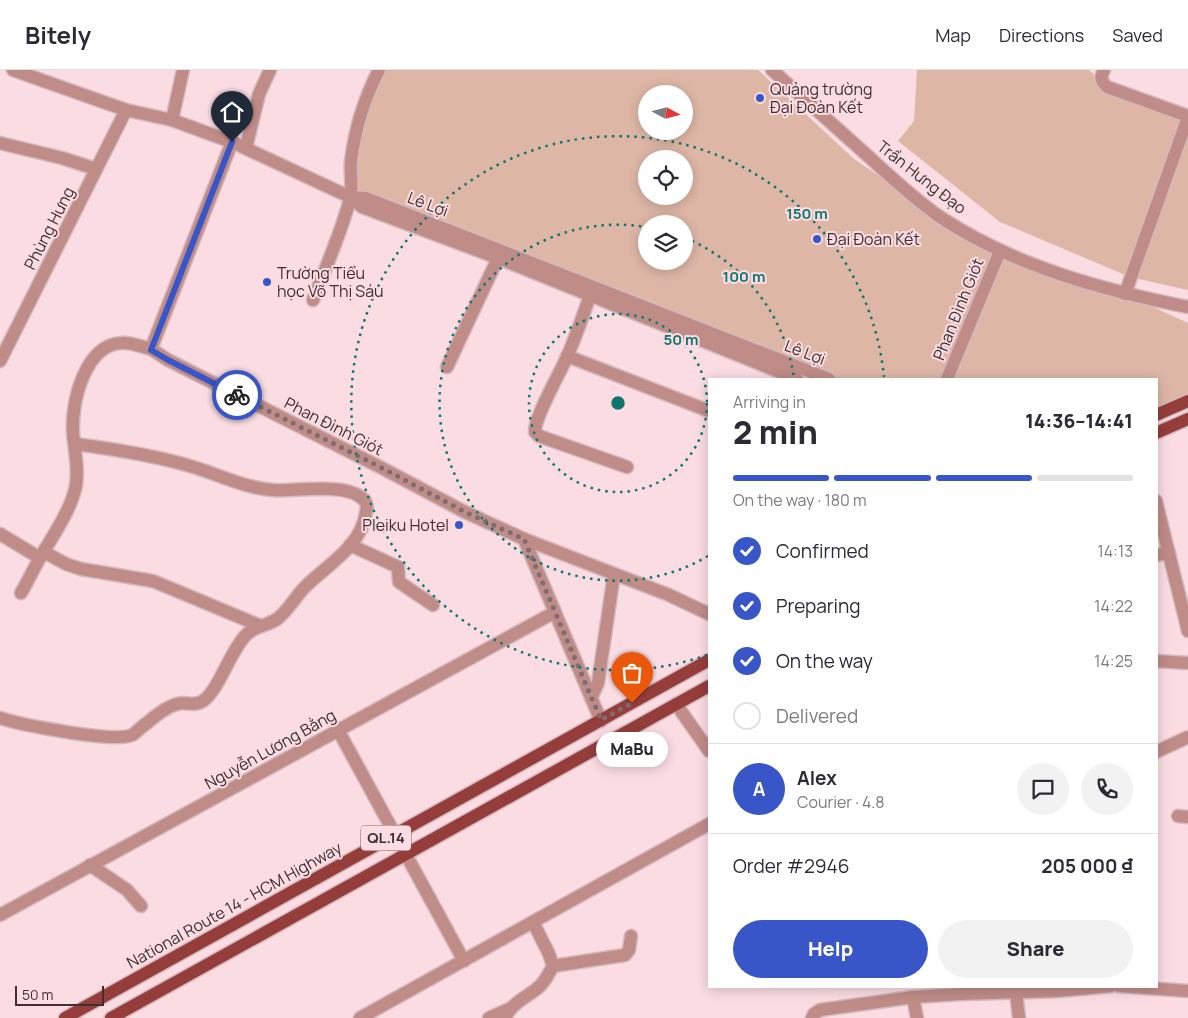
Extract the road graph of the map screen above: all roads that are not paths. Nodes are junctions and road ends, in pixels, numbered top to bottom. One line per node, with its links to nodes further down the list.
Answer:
1 (13, 70): 7 (street, Lê Lợi)
2 (183, 70): 9 (street)
3 (270, 70): 12 (street)
4 (379, 70): 14 (street)
5 (772, 70): 15 (street, Trần Hưng Đạo)
6 (1104, 70): 8 (street)
7 (126, 110): 9 (street, Lê Lợi); 13 (street, Phùng Hưng)
8 (1188, 116): 18 (street)
9 (172, 120): 10 (street, Lê Lợi)
10 (232, 142): 12 (street, Lê Lợi); 21 (street)
11 (0, 143): 13 (street)
12 (246, 148): 14 (street, Lê Lợi)
13 (96, 170): 23 (street, Phùng Hưng)
14 (350, 197): 16 (street); 17 (street, Lê Lợi); 19 (street)
15 (1000, 251): 18 (street, Trần Hưng Đạo); 27 (street, Phan Đình Giót)
16 (498, 258): 17 (street); 24 (street)
17 (592, 291): 22 (street); 25 (street); 26 (street, Lê Lợi)
18 (1125, 294): 20 (street, Trần Hưng Đạo)
19 (313, 300)
20 (1188, 307)
21 (151, 350): 33 (street, Phan Đình Giót); 37 (street, Phan Đình Giót)
22 (567, 356): 29 (street); 34 (street)
23 (0, 361)
24 (447, 367)
25 (795, 378)
26 (826, 378)
27 (947, 378)
28 (1188, 400): 30 (main road)
29 (708, 411)
30 (1158, 413)
31 (1188, 419): 32 (main road)
32 (1158, 432)
33 (75, 444): 38 (street); 40 (street, Phan Đình Giót)
34 (626, 467)
35 (1158, 516): 39 (street)
36 (0, 534): 40 (street)
37 (524, 539): 41 (street, Phan Đình Giót); 44 (street)
38 (350, 545): 43 (street); 46 (street)
39 (1163, 554): 47 (street)
40 (42, 555): 42 (street, Phan Đình Giót); 46 (street)
41 (614, 574): 45 (street, Phan Đình Giót); 52 (street)
42 (21, 593)
43 (433, 604)
44 (555, 612): 52 (street); 56 (street, Nguyễn Lương Bằng)
45 (708, 614)
46 (261, 626): 54 (street)
47 (1188, 631)
48 (708, 661): 55 (main road, National Route 14 - HCM Highway / QL.14)
49 (1158, 661): 50 (street)
50 (1188, 663)
51 (708, 687): 53 (main road, QL.14)
52 (591, 698): 55 (street)
53 (676, 704): 58 (street); 62 (main road, QL.14)
54 (0, 718)
55 (601, 720): 61 (main road, National Route 14 - HCM Highway / QL.14)
56 (338, 730): 61 (street); 63 (street, Nguyễn Lương Bằng)
57 (1188, 737): 59 (street)
58 (708, 751)
59 (1158, 751)
60 (708, 825): 66 (street)
61 (395, 834): 62 (street); 76 (main road, National Route 14 - HCM Highway / QL.14)
62 (407, 855): 68 (street); 77 (main road, QL.14)
63 (90, 865): 64 (street); 65 (street, Nguyễn Lương Bằng)
64 (141, 906)
65 (0, 914)
66 (533, 922): 68 (street); 69 (street)
67 (631, 936): 69 (street)
68 (464, 961): 78 (street)
69 (553, 966): 75 (street)
70 (1089, 988): 73 (street)
71 (1147, 988): 72 (street)
72 (1188, 991)
73 (1016, 992): 74 (street); 82 (street)
74 (914, 997): 80 (street); 81 (street)
75 (507, 1013): 79 (street)
76 (65, 1018)
77 (111, 1018)
78 (360, 1018)
79 (489, 1018)
80 (812, 1018)
81 (917, 1018)
82 (1019, 1018)

